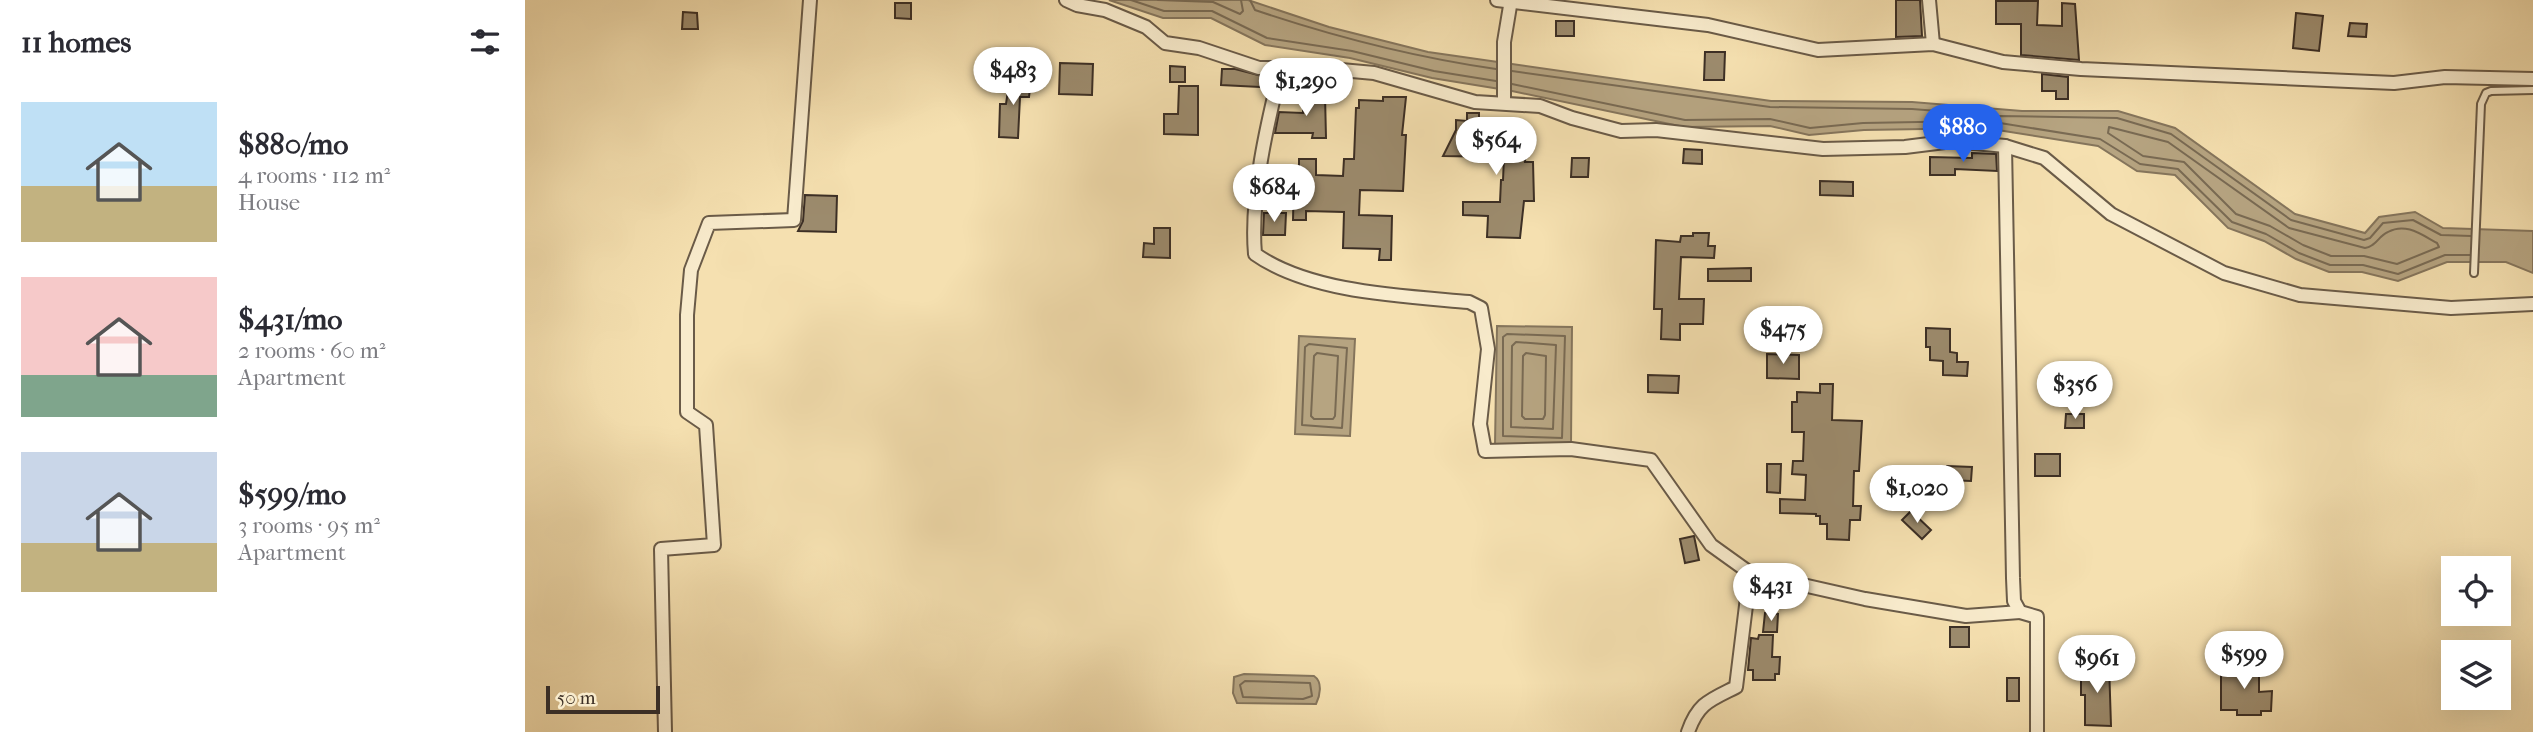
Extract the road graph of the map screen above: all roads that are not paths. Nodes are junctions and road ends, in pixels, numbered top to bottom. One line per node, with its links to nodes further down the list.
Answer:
1 (810, 0): 16 (street)
2 (1066, 0): 7 (street)
3 (1497, 0): 4 (street)
4 (1511, 0): 6 (street); 10 (street)
5 (1930, 0): 6 (street)
6 (1933, 44): 8 (street)
7 (1281, 68): 10 (street); 14 (street)
8 (2533, 79)
9 (2533, 90): 12 (lane)
10 (1504, 100): 11 (street)
11 (2005, 146): 13 (street); 15 (street)
12 (2473, 273)
13 (2533, 304)
14 (1750, 573): 15 (street); 17 (street)
15 (2020, 612): 18 (street)
16 (665, 732)
17 (1688, 732)
18 (2037, 732)

